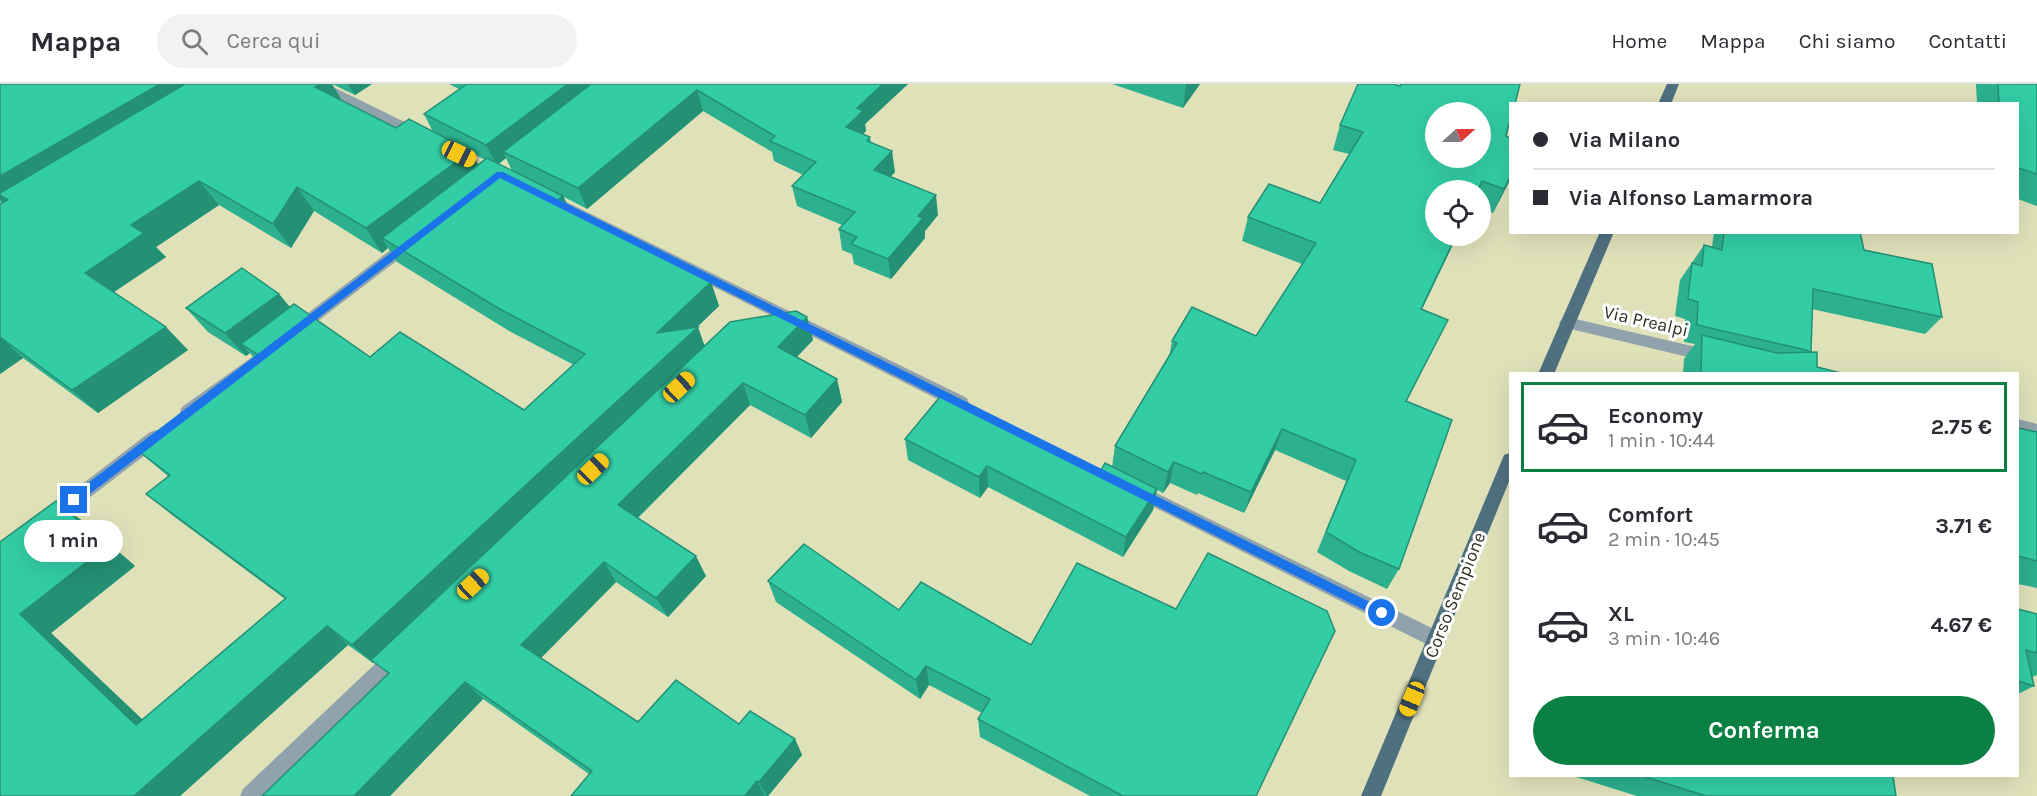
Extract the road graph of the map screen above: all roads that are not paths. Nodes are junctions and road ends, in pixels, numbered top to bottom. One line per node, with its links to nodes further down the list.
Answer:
1 (317, 84): 4 (street)
2 (1673, 84): 3 (main road)
3 (1665, 102)
4 (435, 142)
5 (531, 190): 8 (street)
6 (424, 232): 18 (street)
7 (1606, 234): 10 (main road)
8 (765, 306): 9 (street); 13 (street)
9 (747, 322)
10 (1567, 323): 11 (street, Via Prealpi); 12 (main road)
11 (1729, 360)
12 (1547, 372)
13 (976, 411)
14 (2019, 426): 15 (street)
15 (2037, 431)
16 (1509, 462): 19 (main road, Corso Sempione)
17 (1124, 484): 19 (street)
18 (38, 527)
19 (1437, 640): 22 (main road, Corso Sempione)
20 (413, 641): 21 (street)
21 (250, 796)
22 (1371, 796)

